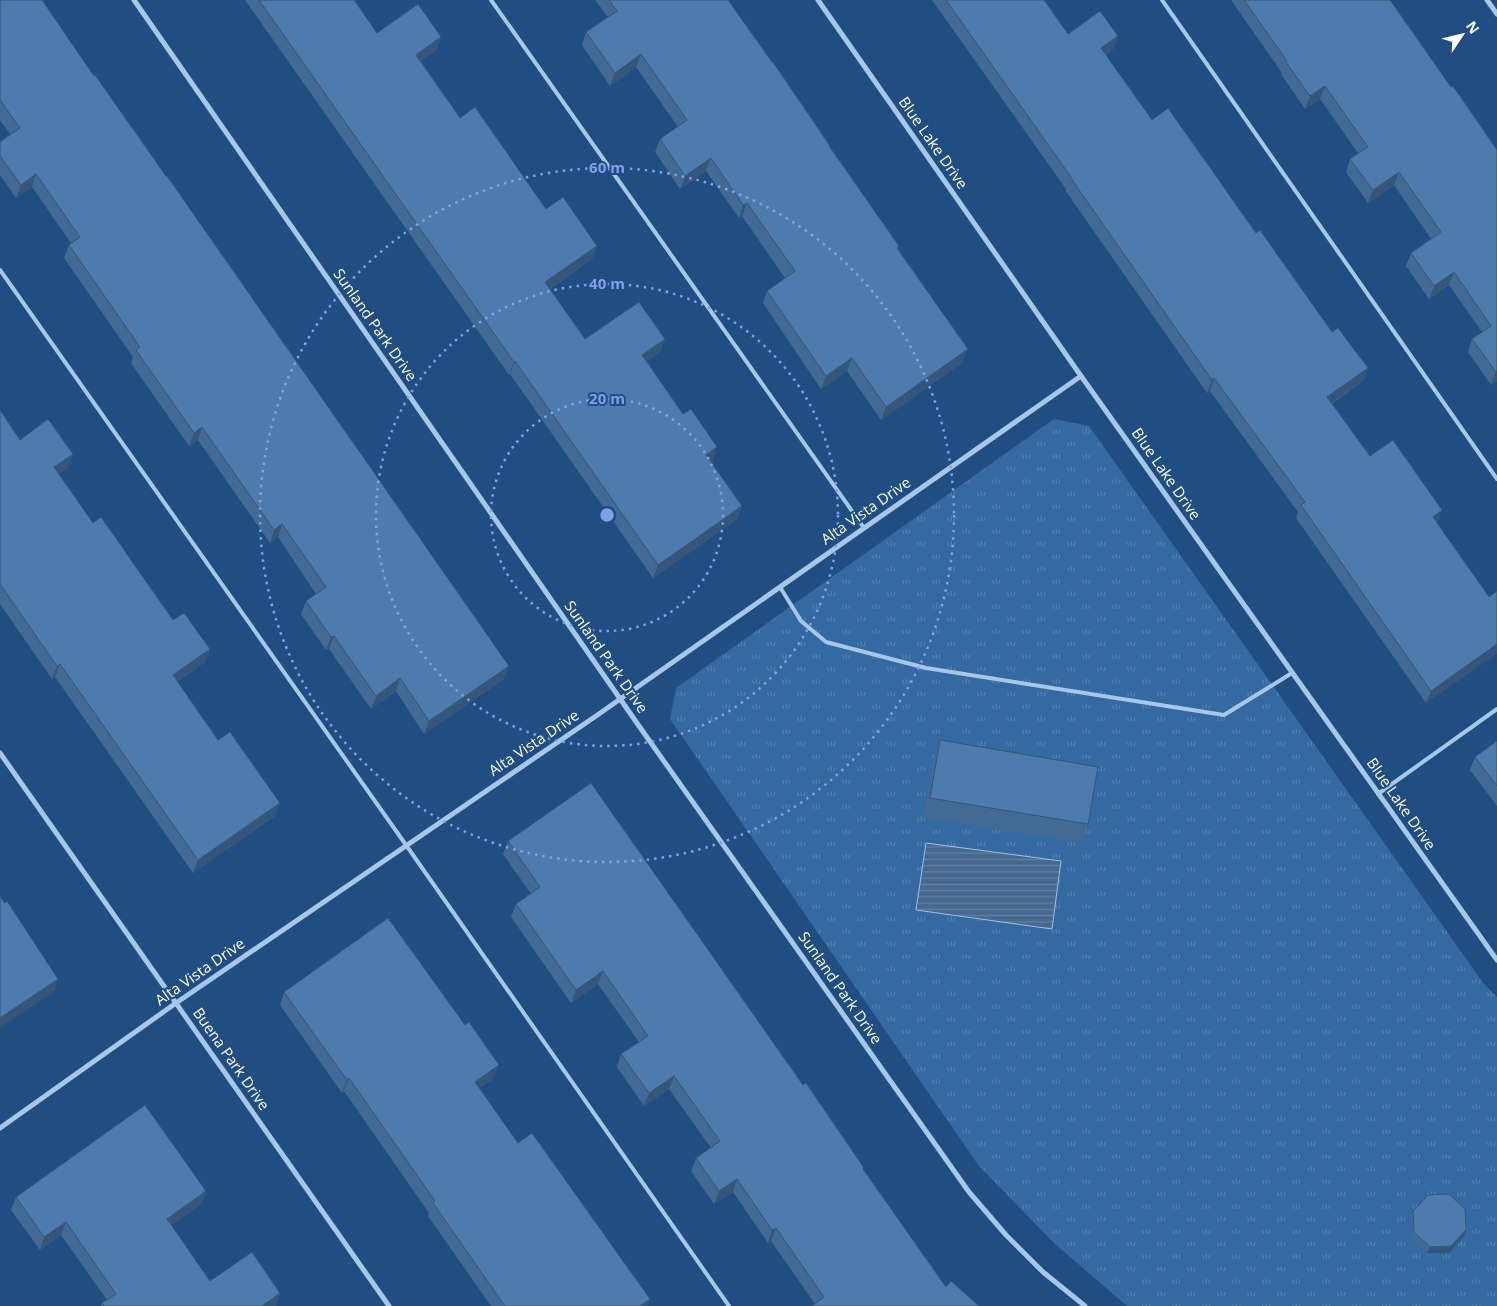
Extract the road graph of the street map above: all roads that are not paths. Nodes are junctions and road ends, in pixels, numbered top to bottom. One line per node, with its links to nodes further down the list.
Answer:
1 (134, 0): 13 (street, Sunland Park Drive)
2 (491, 0): 10 (lane)
3 (818, 0): 8 (street, Blue Lake Drive)
4 (1162, 0): 9 (lane)
5 (1488, 0): 6 (street)
6 (1497, 14)
7 (0, 270): 17 (lane)
8 (1080, 376): 10 (street, Alta Vista Drive); 12 (street, Blue Lake Drive)
9 (1497, 479)
10 (864, 528): 11 (street, Alta Vista Drive)
11 (780, 587): 12 (lane); 13 (street, Alta Vista Drive)
12 (1292, 672): 16 (street, Blue Lake Drive)
13 (620, 699): 17 (street, Alta Vista Drive); 23 (street, Sunland Park Drive)
14 (1497, 709): 16 (lane)
15 (0, 753): 19 (street, Buena Park Drive)
16 (1378, 794): 18 (street, Blue Lake Drive)
17 (406, 845): 19 (street, Alta Vista Drive); 22 (lane)
18 (1497, 960)
19 (176, 1003): 20 (street, Alta Vista Drive); 21 (street, Buena Park Drive)
20 (0, 1128)
21 (389, 1306)
22 (729, 1306)
23 (1085, 1306)

